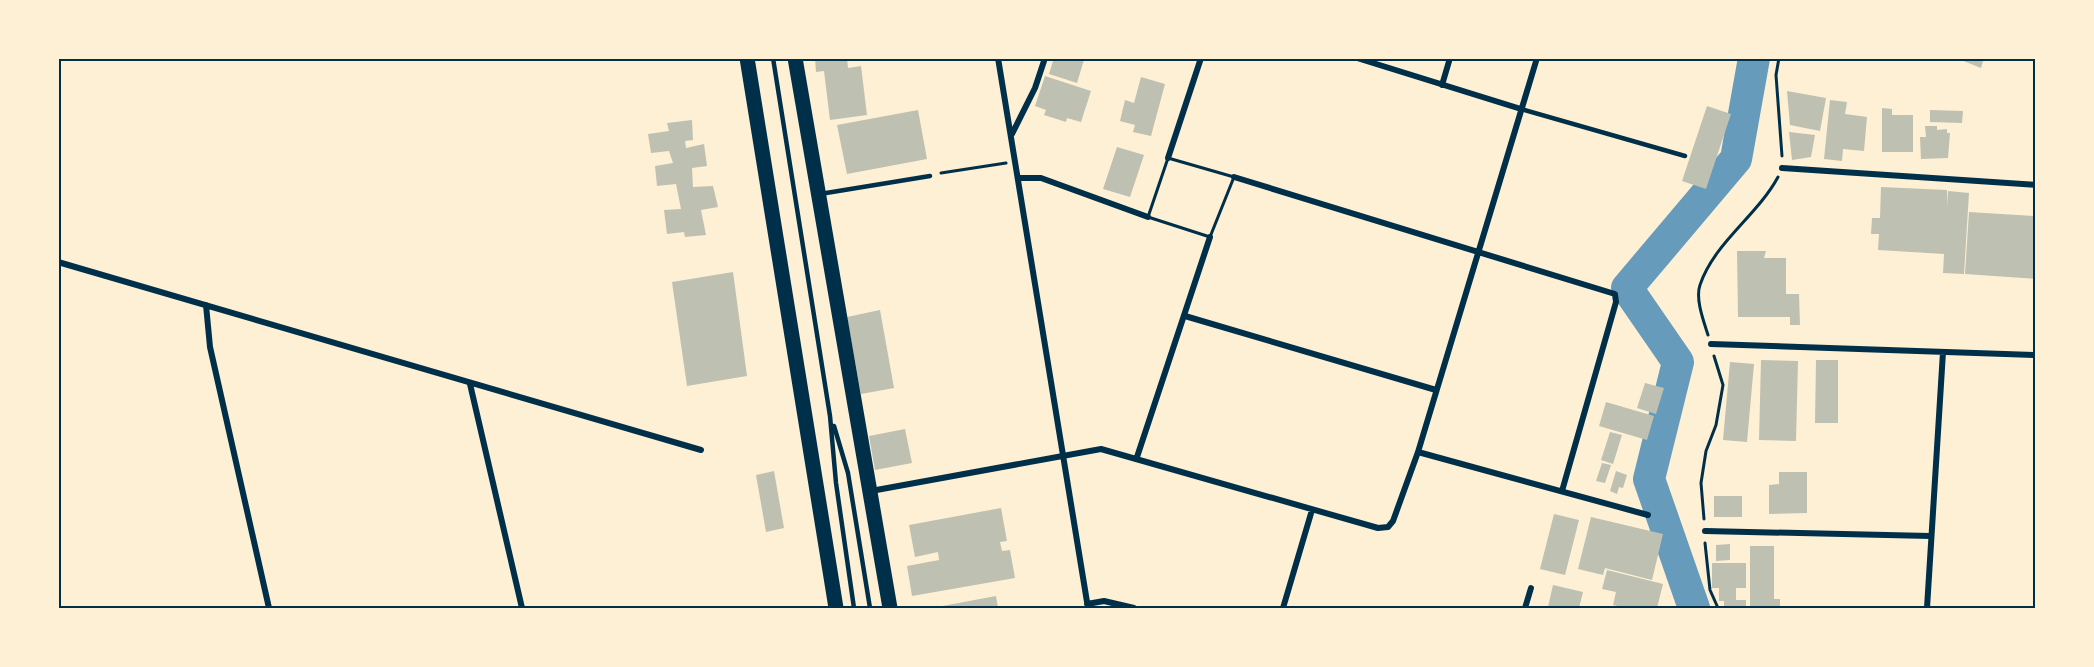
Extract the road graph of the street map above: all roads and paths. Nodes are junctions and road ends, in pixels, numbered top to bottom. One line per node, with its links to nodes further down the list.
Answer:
1 (747, 58): 49 (main road)
2 (773, 58): 34 (lane)
3 (795, 58): 22 (main road)
4 (998, 58): 13 (street)
5 (1045, 58): 13 (street)
6 (1201, 58): 15 (street)
7 (1357, 58): 11 (street)
8 (1450, 58): 11 (street)
9 (1537, 58): 12 (street)
10 (1779, 58): 17 (path)
11 (1442, 85): 12 (street)
12 (1521, 109): 14 (lane); 25 (street)
13 (1012, 134): 16 (street)
14 (1685, 156)
15 (1168, 158): 19 (path); 23 (path)
16 (1016, 162): 18 (path); 20 (street)
17 (1782, 168): 21 (street); 29 (path)
18 (930, 176): 22 (lane)
19 (1234, 177): 24 (path); 25 (street)
20 (1019, 178): 23 (street); 37 (street)
21 (2036, 185)
22 (819, 194): 39 (main road)
23 (1148, 217): 24 (path)
24 (1210, 237): 28 (street)
25 (1480, 251): 33 (street); 40 (street)
26 (58, 262): 27 (street)
27 (206, 305): 32 (street); 47 (street)
28 (1185, 316): 33 (street); 38 (street)
29 (1711, 344): 30 (street); 43 (path)
30 (1943, 352): 31 (street); 44 (street)
31 (2036, 355)
32 (470, 384): 35 (street); 48 (street)
33 (1436, 390): 36 (street)
34 (830, 416): 50 (lane); 51 (lane)
35 (701, 450)
36 (1418, 452): 40 (street); 41 (street)
37 (1063, 455): 38 (street); 39 (street); 46 (street)
38 (1137, 457): 41 (street)
39 (870, 491): 52 (main road)
40 (1563, 491): 42 (street)
41 (1312, 510): 54 (street)
42 (1648, 515)
43 (1705, 531): 44 (street); 56 (path)
44 (1930, 536): 57 (street)
45 (1531, 588): 55 (street)
46 (1088, 606): 53 (street)
47 (269, 609)
48 (522, 609)
49 (836, 609)
50 (854, 609)
51 (870, 609)
52 (890, 609)
53 (1134, 609)
54 (1283, 609)
55 (1525, 609)
56 (1718, 609)
57 (1927, 609)

